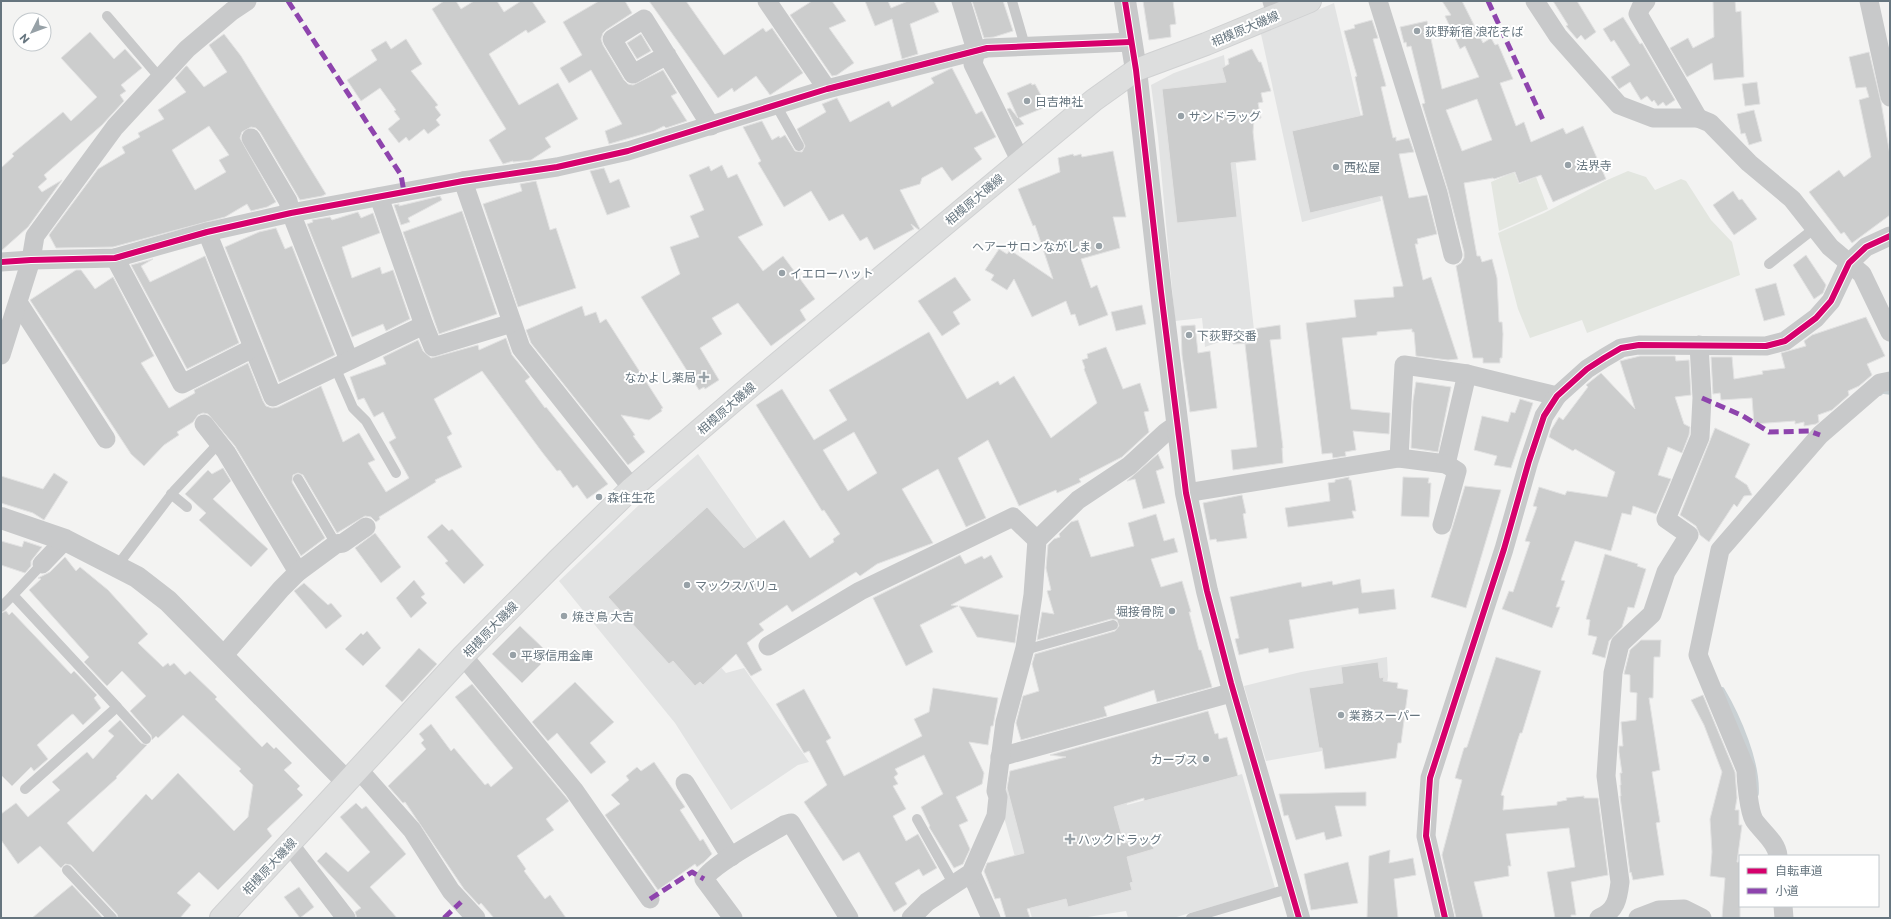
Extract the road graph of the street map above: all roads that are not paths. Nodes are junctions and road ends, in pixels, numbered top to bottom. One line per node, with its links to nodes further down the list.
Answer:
1 (767, 1): 19 (street)
2 (961, 1): 15 (street)
3 (1012, 1): 14 (lane)
4 (1125, 1): 13 (street)
5 (1310, 1): 11 (main road, 相模原大磯線)
6 (1378, 1): 33 (street)
7 (1536, 1): 22 (street)
8 (1646, 1): 22 (street)
9 (1869, 1): 20 (street)
10 (234, 4): 18 (street)
11 (1274, 8): 17 (main road, 相模原大磯線)
12 (107, 16): 18 (lane)
13 (1130, 42): 14 (street); 17 (street)
14 (1025, 46): 15 (street)
15 (976, 50): 19 (street); 26 (street)
16 (667, 55): 23 (street)
17 (1136, 70): 26 (main road, 相模原大磯線); 51 (street)
18 (160, 78): 35 (street)
19 (827, 89): 21 (street)
20 (1890, 97)
21 (776, 105): 23 (street); 25 (lane)
22 (1698, 118): 30 (street)
23 (711, 126): 27 (street)
24 (251, 138): 29 (street)
25 (799, 146)
26 (1020, 160): 58 (main road, 相模原大磯線)
27 (463, 181): 28 (street); 40 (street)
28 (379, 197): 29 (street); 41 (street)
29 (291, 213): 31 (street); 46 (street)
30 (1815, 228): 37 (street); 38 (lane)
31 (207, 232): 34 (street); 44 (street)
32 (1890, 236): 37 (street)
33 (1453, 255)
34 (115, 258): 35 (street); 44 (street)
35 (32, 260): 36 (street); 39 (street)
36 (1, 262)
37 (1849, 263): 42 (street); 43 (street)
38 (1769, 264)
39 (19, 304): 45 (street); 52 (street)
40 (512, 323): 41 (street); 58 (street)
41 (424, 325): 46 (street)
42 (1890, 332)
43 (1699, 345): 49 (street); 106 (street)
44 (253, 348): 46 (street)
45 (1, 354)
46 (342, 364): 56 (lane)
47 (1466, 374): 49 (street); 54 (street); 55 (street)
48 (1890, 381): 87 (street)
49 (1557, 396): 105 (street)
50 (204, 424): 53 (street)
51 (1176, 425): 60 (street); 66 (street)
52 (106, 439)
53 (219, 443): 59 (lane); 70 (street)
54 (1399, 458): 55 (street); 60 (street)
55 (1446, 464): 63 (street)
56 (396, 473)
57 (298, 479): 67 (lane)
58 (632, 488): 77 (main road, 相模原大磯線)
59 (171, 494): 61 (lane); 69 (lane)
60 (1186, 494): 78 (street)
61 (187, 507)
62 (1, 518): 65 (street)
63 (1442, 525)
64 (366, 527): 67 (street)
65 (65, 540): 68 (street); 69 (street)
66 (1037, 540): 74 (street); 75 (street)
67 (336, 544): 70 (street)
68 (42, 564): 71 (lane)
69 (117, 566): 76 (street)
70 (298, 572): 76 (street)
71 (13, 594): 72 (lane); 79 (lane)
72 (1, 607)
73 (1113, 625): 75 (lane)
74 (768, 646)
75 (1025, 648): 81 (street)
76 (223, 656): 82 (street)
77 (463, 656): 82 (main road, 相模原大磯線); 93 (street)
78 (1234, 692): 81 (street); 92 (street)
79 (117, 707): 80 (lane); 84 (lane)
80 (146, 739)
81 (1000, 756): 90 (street)
82 (353, 776): 86 (main road, 相模原大磯線); 98 (street)
83 (684, 783): 88 (street)
84 (26, 789)
85 (917, 819): 91 (lane)
86 (290, 844): 96 (main road, 相模原大磯線); 97 (street)
87 (1778, 855)
88 (731, 858): 99 (street); 100 (street)
89 (67, 870): 95 (lane)
90 (971, 873): 91 (street); 102 (street)
91 (954, 884): 101 (street)
92 (1291, 888): 103 (lane); 104 (street)
93 (650, 899)
94 (1783, 907): 109 (street)
95 (112, 918)
96 (222, 918)
97 (346, 918)
98 (476, 918)
99 (733, 918)
100 (849, 918)
101 (911, 918)
102 (991, 918)
103 (1191, 918)
104 (1299, 918)
105 (1445, 918)
106 (1599, 918)
107 (1638, 918): 108 (street)
108 (1702, 918)
109 (1784, 918)

